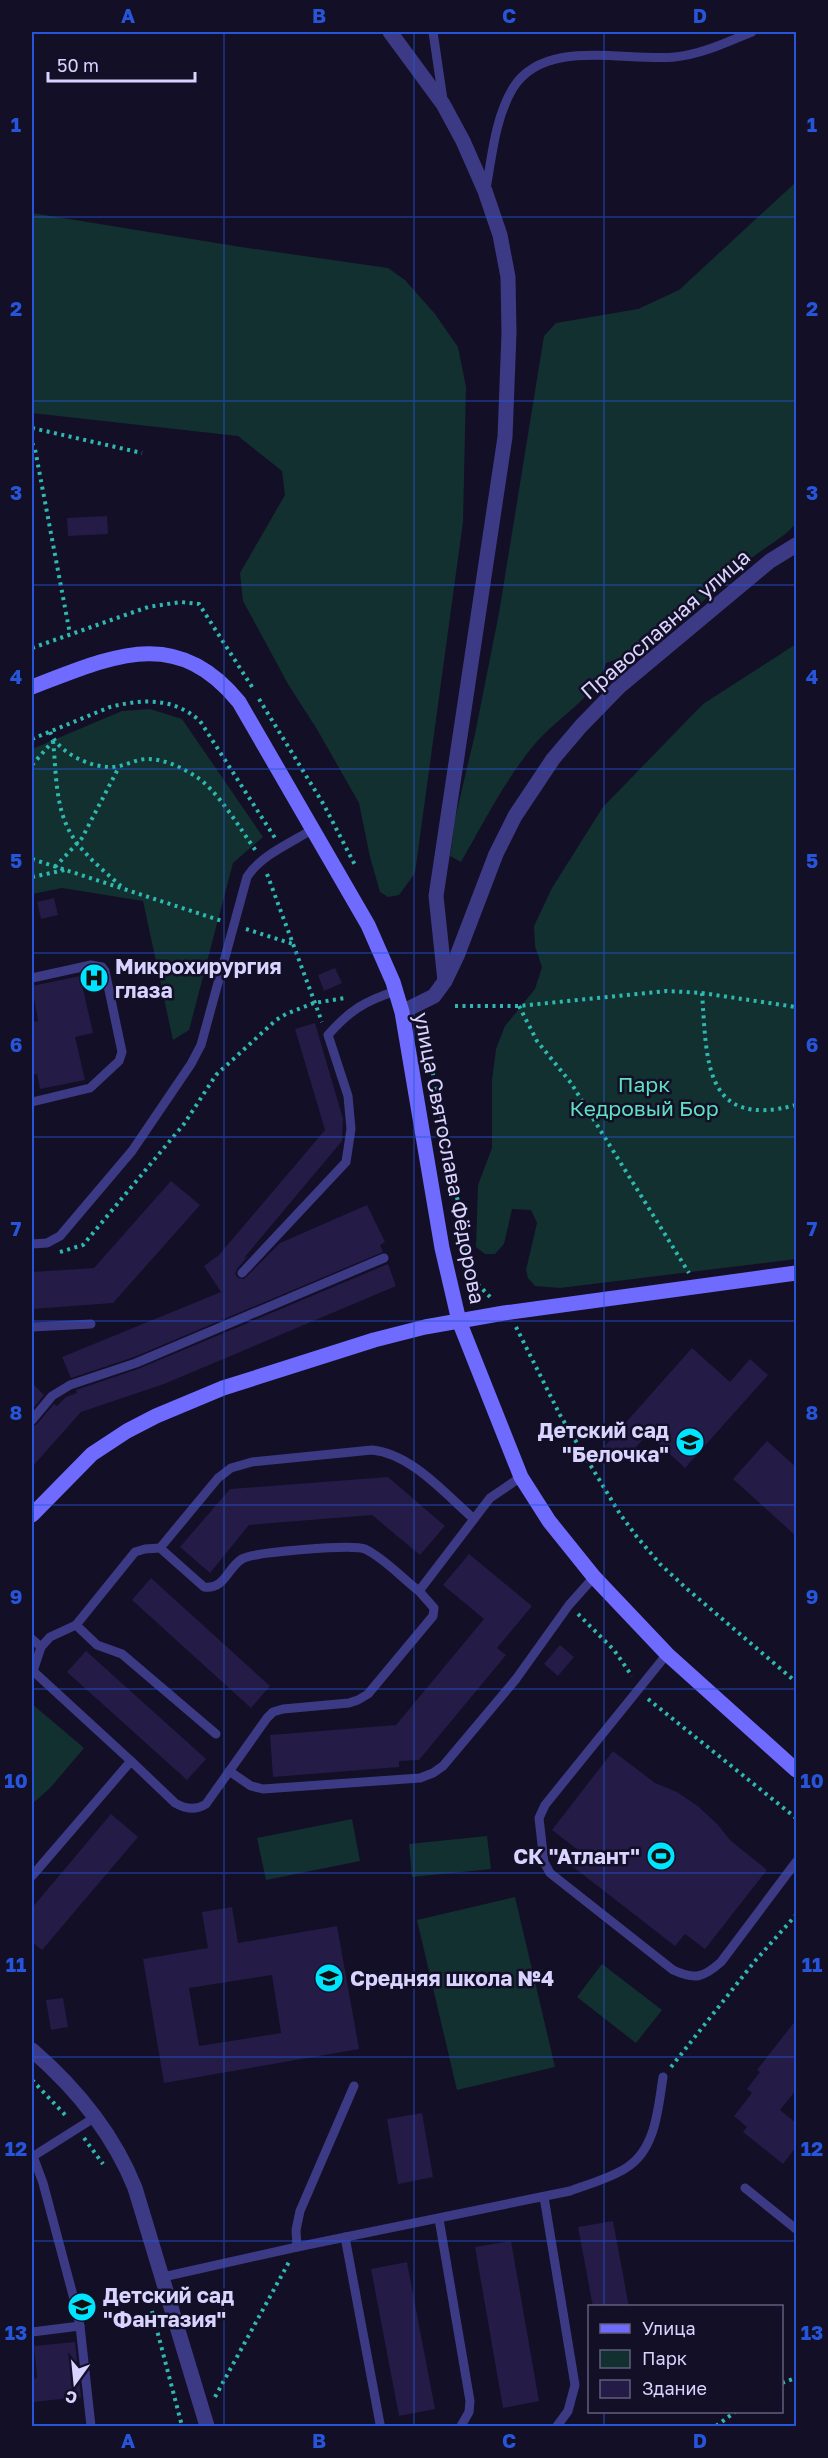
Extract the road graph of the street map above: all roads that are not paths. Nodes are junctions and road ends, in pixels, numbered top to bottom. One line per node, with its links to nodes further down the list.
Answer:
1 (390, 32): 4 (street)
2 (433, 32): 4 (lane)
3 (753, 32): 5 (lane)
4 (443, 104): 5 (street)
5 (485, 191): 10 (street)
6 (796, 545): 10 (street, Православная улица)
7 (32, 687): 8 (street, улица Святослава Фёдорова)
8 (313, 829): 11 (street, улица Святослава Фёдорова); 14 (lane)
9 (32, 978): 13 (lane)
10 (445, 981): 12 (street, Православная улица)
11 (396, 991): 12 (street, улица Святослава Фёдорова); 16 (lane)
12 (402, 1012): 18 (street, улица Святослава Фёдорова)
13 (32, 1102)
14 (32, 1244)
15 (384, 1258): 21 (lane)
16 (242, 1273)
17 (796, 1273): 18 (street)
18 (459, 1321): 22 (street, улица Святослава Фёдорова); 23 (street)
19 (91, 1324): 20 (lane)
20 (32, 1328)
21 (32, 1420)
22 (521, 1477): 24 (lane); 26 (street, улица Святослава Фёдорова)
23 (32, 1515)
24 (474, 1519): 25 (lane); 27 (lane)
25 (160, 1548): 27 (lane); 28 (lane)
26 (594, 1577): 31 (street, улица Святослава Фёдорова); 36 (lane)
27 (419, 1591): 36 (lane)
28 (76, 1625): 30 (lane); 33 (lane)
29 (32, 1639): 30 (lane)
30 (41, 1647): 32 (lane)
31 (667, 1654): 35 (street, улица Святослава Фёдорова); 37 (lane)
32 (32, 1672): 34 (lane)
33 (216, 1734)
34 (131, 1761): 36 (lane); 38 (lane)
35 (796, 1770)
36 (229, 1771)
37 (796, 1862)
38 (32, 1876)
39 (32, 2050): 42 (street)
40 (663, 2077): 45 (lane)
41 (354, 2086): 49 (lane)
42 (97, 2116): 43 (lane); 50 (street)
43 (32, 2157): 51 (lane)
44 (745, 2188): 47 (lane)
45 (544, 2197): 46 (lane); 57 (lane)
46 (439, 2219): 48 (lane); 56 (lane)
47 (796, 2229)
48 (345, 2237): 49 (lane); 53 (lane)
49 (297, 2247): 50 (lane)
50 (163, 2277): 55 (street)
51 (80, 2326): 52 (lane); 54 (lane)
52 (32, 2332)
53 (380, 2424)
54 (91, 2427)
55 (207, 2427)
56 (461, 2427)
57 (557, 2427)

